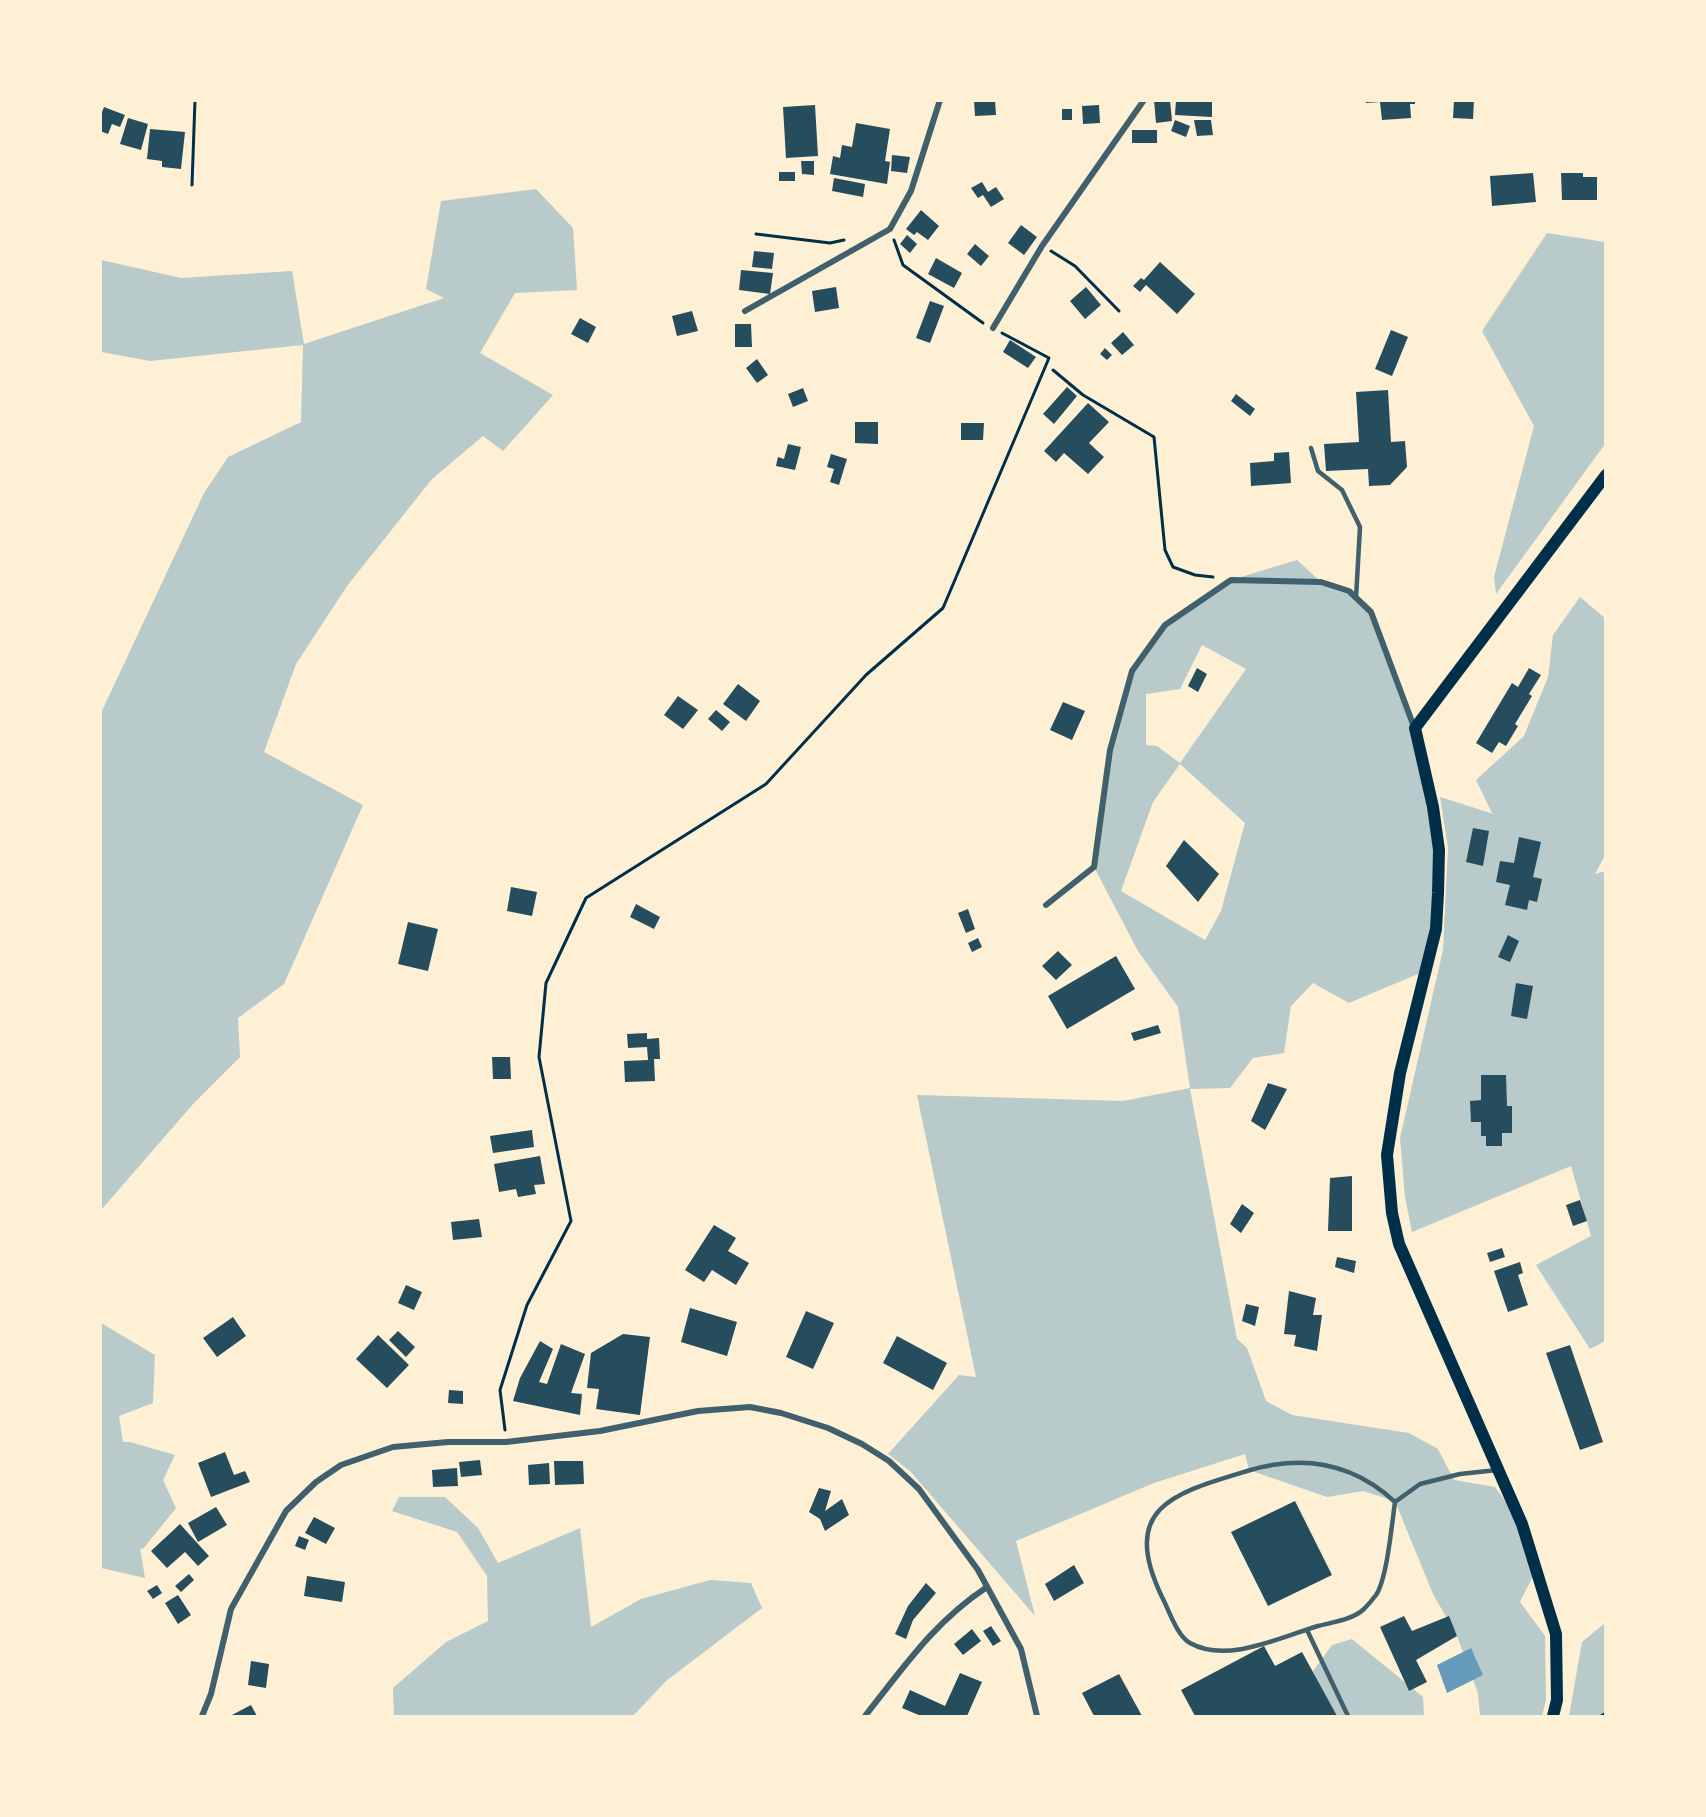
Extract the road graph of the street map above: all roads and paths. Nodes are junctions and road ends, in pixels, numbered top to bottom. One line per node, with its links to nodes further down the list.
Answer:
1 (195, 100): 4 (path)
2 (940, 100): 5 (street)
3 (1144, 100): 8 (street)
4 (192, 185)
5 (890, 229): 9 (street); 11 (path)
6 (756, 234): 7 (path)
7 (850, 238)
8 (1042, 246): 10 (path); 11 (street)
9 (745, 311)
10 (1119, 311)
11 (993, 328): 19 (path)
12 (1053, 370): 15 (path)
13 (1311, 448): 16 (lane)
14 (1605, 475): 17 (main road)
15 (1231, 580): 16 (street); 18 (street)
16 (1356, 598): 17 (street)
17 (1415, 728): 20 (main road)
18 (1046, 905)
19 (506, 1442): 22 (street); 25 (street)
20 (1499, 1470): 21 (lane); 29 (main road)
21 (1395, 1502): 23 (lane); 23 (lane)
22 (987, 1587): 26 (street); 27 (street)
23 (1307, 1630): 28 (lane)
24 (1605, 1713): 30 (path)
25 (202, 1716)
26 (865, 1716)
27 (1037, 1716)
28 (1348, 1716)
29 (1552, 1716)
30 (1601, 1716)

